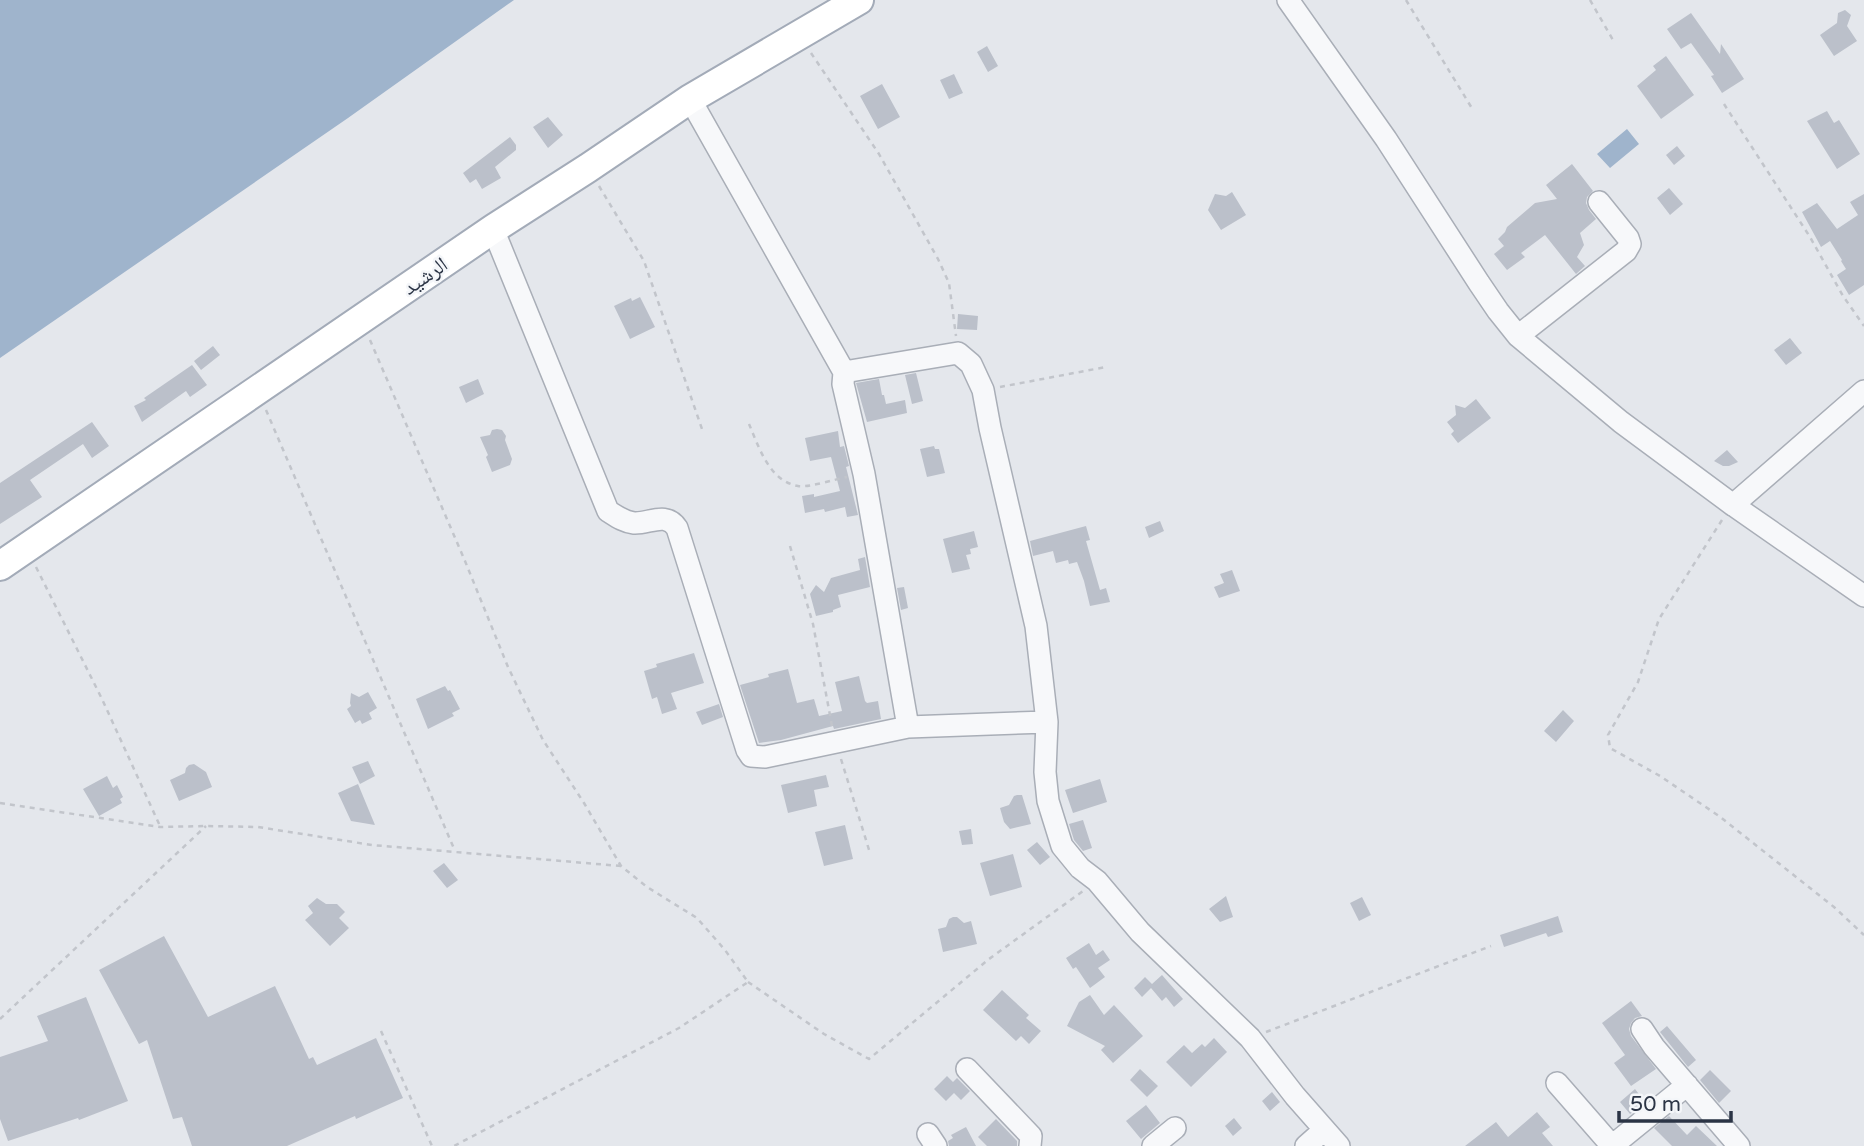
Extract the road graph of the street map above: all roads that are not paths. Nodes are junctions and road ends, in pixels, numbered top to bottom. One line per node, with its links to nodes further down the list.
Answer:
1 (859, 0): 3 (main road, الرشيد)
2 (1288, 0): 6 (street)
3 (690, 99): 5 (main road, الرشيد); 7 (street)
4 (1599, 202): 6 (street)
5 (493, 229): 10 (main road, الرشيد); 13 (street)
6 (1518, 336): 9 (street)
7 (844, 372): 12 (street); 13 (street)
8 (1864, 391): 9 (street)
9 (1733, 505): 11 (street)
10 (0, 566)
11 (1864, 596)
12 (1047, 722): 13 (street); 19 (street)
13 (908, 727)
14 (1642, 1029): 17 (street)
15 (967, 1069): 20 (street)
16 (1558, 1083): 22 (street)
17 (1687, 1085): 22 (street); 23 (street)
18 (1175, 1128): 21 (street)
19 (1318, 1142)
20 (1030, 1146)
21 (1153, 1146)
22 (1612, 1146)
23 (1739, 1146)

